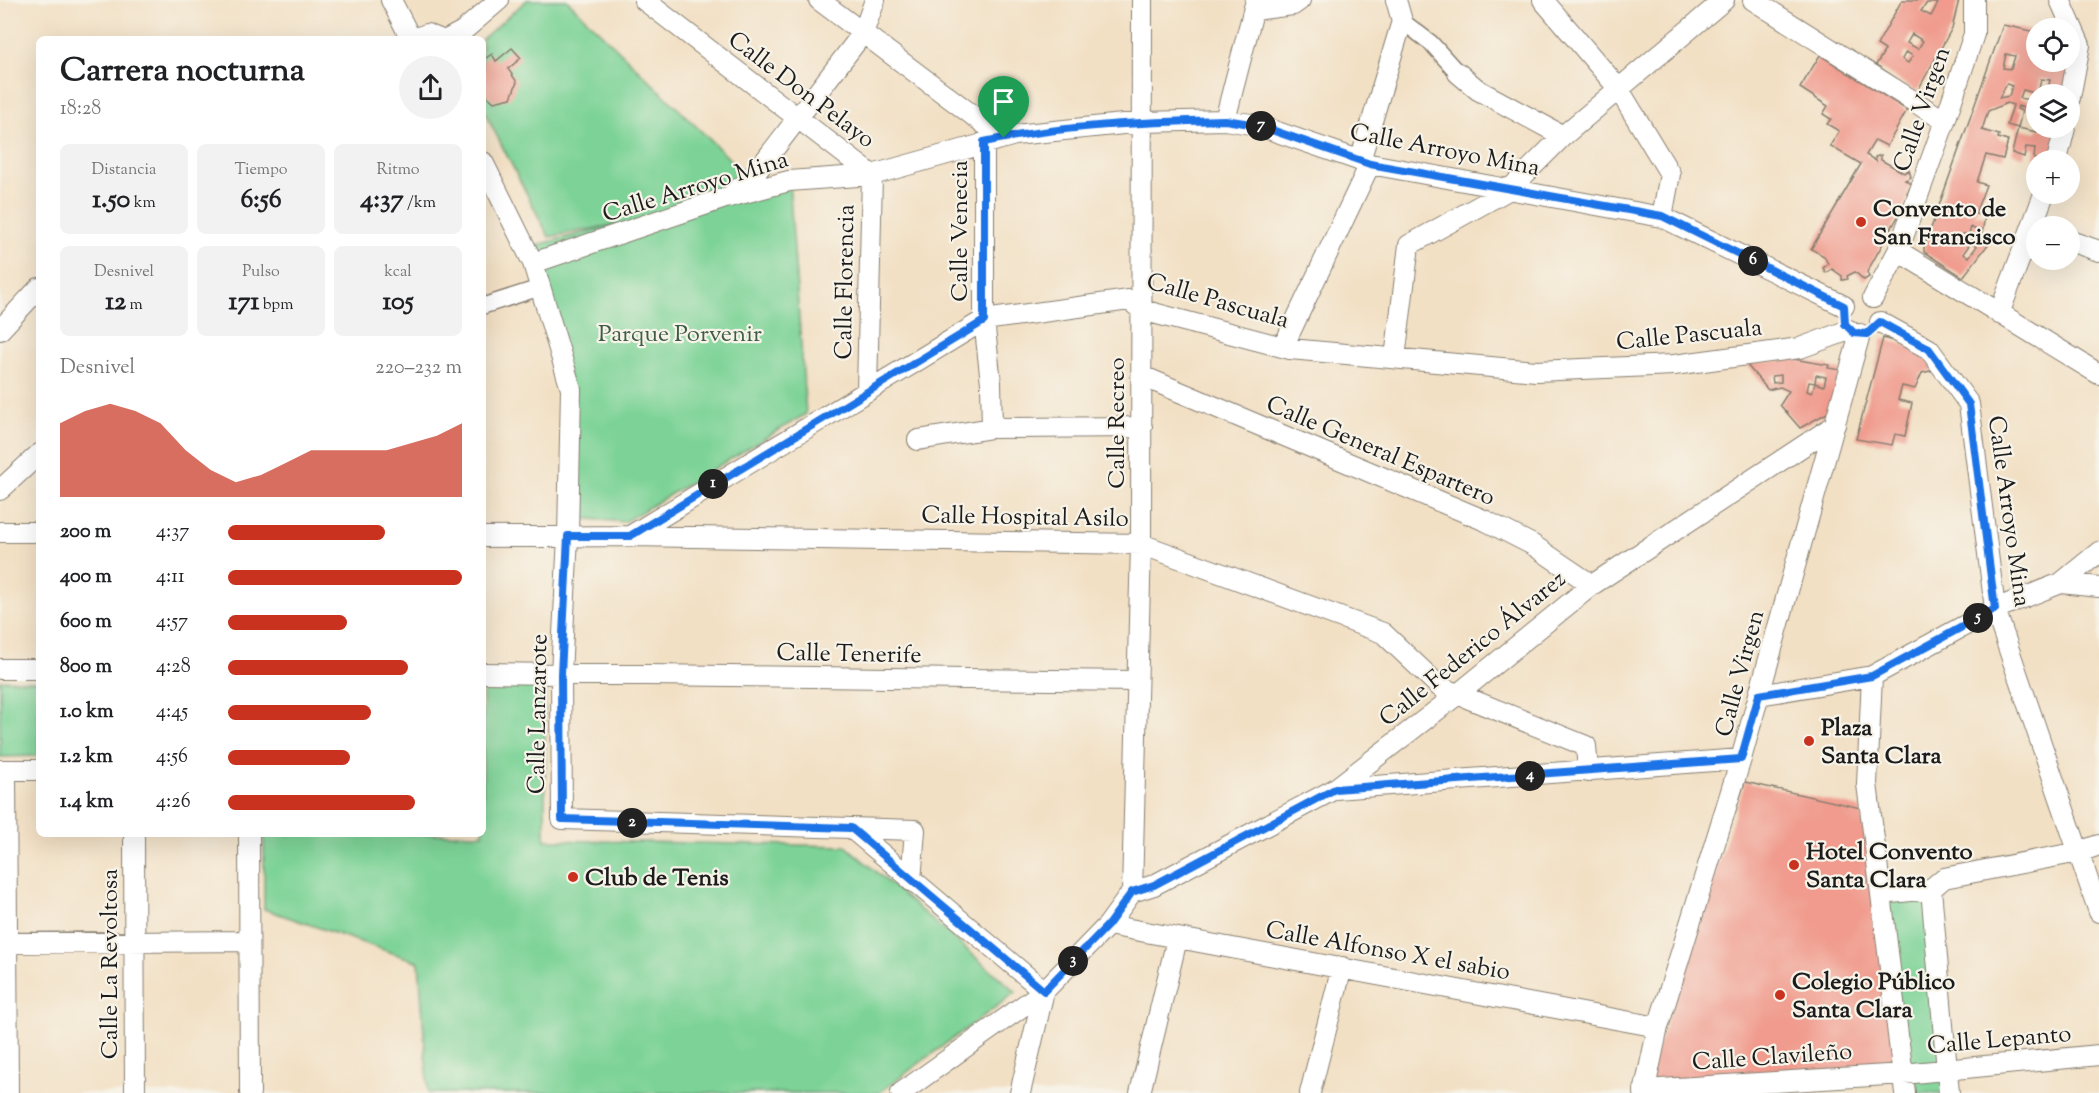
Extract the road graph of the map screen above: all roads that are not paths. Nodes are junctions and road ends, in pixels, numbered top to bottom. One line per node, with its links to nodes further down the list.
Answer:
1 (391, 0): 17 (street)
2 (499, 0): 18 (street)
3 (644, 0): 22 (street, Calle Don Pelayo)
4 (819, 0): 16 (street)
5 (874, 0): 16 (street)
6 (1142, 0): 25 (street, Calle Recreo)
7 (1300, 0): 14 (street)
8 (1396, 0): 15 (street)
9 (1543, 0): 21 (street)
10 (1724, 0): 21 (street)
11 (1753, 0): 24 (street)
12 (1974, 0): 24 (street, Calle Virgen)
13 (2060, 0): 20 (street)
14 (1255, 5): 23 (street)
15 (1402, 21): 19 (street); 28 (street)
16 (863, 33): 22 (street); 27 (street)
17 (410, 36)
18 (454, 36)
19 (1458, 73): 26 (street)
20 (2073, 84)
21 (1618, 88): 26 (street); 33 (street)
22 (798, 118): 30 (street, Calle Don Pelayo); 32 (street)
23 (1225, 120): 25 (street, Calle Arroyo Mina); 28 (street, Calle Arroyo Mina)
24 (1945, 121): 36 (street, Calle Virgen)
25 (1143, 122): 27 (street, Calle Arroyo Mina); 44 (street, Calle Recreo)
26 (1563, 136): 31 (street)
27 (994, 140): 30 (street, Calle Arroyo Mina); 46 (street, Calle Venecia)
28 (1365, 163): 31 (street, Calle Arroyo Mina); 50 (street)
29 (486, 168): 38 (street, Calle Lanzarote)
30 (872, 175): 32 (street, Calle Arroyo Mina); 54 (street, Calle Florencia)
31 (1510, 189): 33 (street, Calle Arroyo Mina); 51 (street)
32 (725, 198): 38 (street, Calle Arroyo Mina)
33 (1662, 216): 43 (street, Calle Arroyo Mina)
34 (2080, 244): 37 (street)
35 (2026, 248): 45 (street)
36 (1898, 251): 41 (street, Calle Virgen); 45 (street)
37 (2099, 251)
38 (533, 263): 39 (street, Calle Lanzarote)
39 (539, 288): 42 (street); 63 (street, Calle Lanzarote)
40 (36, 291): 48 (street)
41 (1873, 298): 43 (street); 47 (street)
42 (486, 305)
43 (1844, 306): 49 (street)
44 (1142, 310): 46 (street, Calle Pascuala); 50 (street, Calle Pascuala); 53 (street, Calle Recreo)
45 (1999, 314): 52 (street)
46 (984, 321): 54 (street, Calle Pascuala); 57 (street, Calle Venecia)
47 (1880, 322): 49 (street); 71 (street, Calle Arroyo Mina)
48 (0, 330)
49 (1855, 332): 51 (street, Calle Pascuala); 55 (street, Calle Virgen)
50 (1283, 346): 51 (street, Calle Pascuala)
51 (1395, 358)
52 (2099, 374)
53 (1142, 376): 56 (street, Calle Recreo); 69 (street, Calle General Espartero)
54 (867, 391): 64 (street, Calle Pascuala)
55 (1835, 425): 69 (street, Calle Federico Álvarez); 79 (street, Calle Virgen)
56 (1142, 427): 57 (street); 66 (street, Calle Recreo)
57 (992, 428): 58 (street)
58 (918, 440)
59 (36, 457): 60 (street)
60 (0, 490)
61 (0, 532): 62 (street)
62 (36, 532)
63 (568, 536): 64 (street, Calle Hospital Asilo); 65 (street, Calle Hospital Asilo); 75 (street, Calle Lanzarote)
64 (630, 536): 66 (street, Calle Hospital Asilo)
65 (486, 537)
66 (1141, 544): 77 (street, Calle Recreo); 78 (street, Calle Hospital Asilo)
67 (2099, 552): 68 (street)
68 (2061, 583): 70 (street); 71 (street)
69 (1592, 585): 78 (street, Calle Federico Álvarez)
70 (2099, 587)
71 (1995, 609): 76 (street); 89 (street, Calle Arroyo Mina)
72 (0, 669): 73 (street)
73 (36, 669)
74 (486, 673): 75 (street, Calle Tenerife)
75 (561, 674): 77 (street, Calle Tenerife); 85 (street, Calle Lanzarote)
76 (1872, 676): 79 (street); 93 (street)
77 (1136, 681): 92 (street, Calle Recreo)
78 (1458, 694): 83 (street, Calle Hospital Asilo); 84 (street, Calle Federico Álvarez)
79 (1759, 695): 80 (street, Calle Virgen)
80 (1741, 759): 83 (street); 102 (street, Calle Virgen)
81 (3, 770): 82 (street); 99 (street)
82 (36, 770)
83 (1588, 772): 84 (street)
84 (1335, 789): 92 (street, Calle Federico Álvarez)
85 (851, 828): 90 (street); 90 (street, Calle Lanzarote)
86 (134, 837): 97 (street, Calle La Revoltosa)
87 (249, 837): 98 (street)
88 (2099, 845): 89 (street)
89 (2079, 852): 91 (street); 94 (street, Calle Arroyo Mina)
90 (911, 881): 101 (street)
91 (1931, 889): 93 (street); 104 (street)
92 (1132, 892): 95 (street)
93 (1881, 894): 105 (street)
94 (2099, 912)
95 (1108, 925): 96 (street, Calle Alfonso X el sabio); 101 (street)
96 (1177, 939): 100 (street, Calle Alfonso X el sabio); 112 (street)
97 (135, 941): 98 (street); 99 (street); 108 (street, Calle La Revoltosa)
98 (249, 941): 109 (street)
99 (4, 943): 107 (street)
100 (1342, 967): 102 (street, Calle Alfonso X el sabio); 113 (street)
101 (1044, 991): 110 (street); 111 (street)
102 (1658, 1027): 106 (street, Calle Virgen)
103 (2099, 1055): 104 (street, Calle Lepanto)
104 (1947, 1068): 105 (street, Calle Lepanto); 114 (street)
105 (1904, 1083): 106 (street, Calle Clavileño)
106 (1644, 1092)
107 (8, 1093)
108 (135, 1093)
109 (250, 1093)
110 (901, 1093)
111 (1020, 1093)
112 (1140, 1093)
113 (1310, 1093)
114 (1949, 1093)

